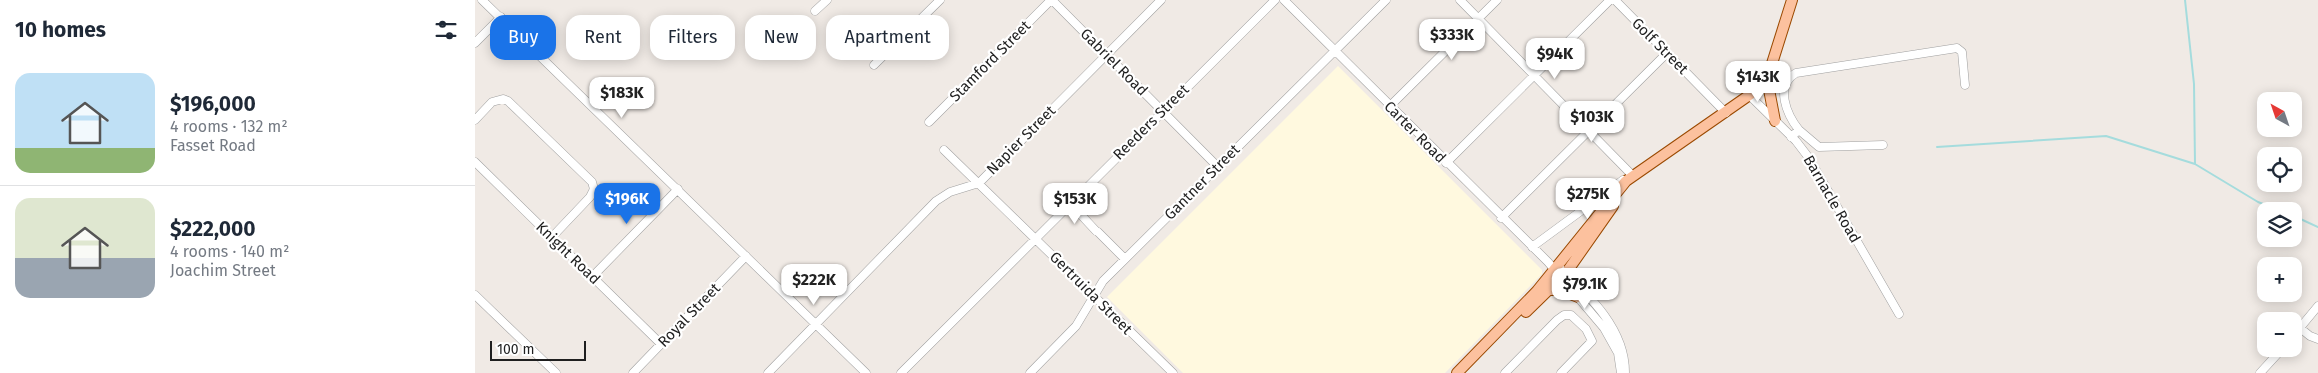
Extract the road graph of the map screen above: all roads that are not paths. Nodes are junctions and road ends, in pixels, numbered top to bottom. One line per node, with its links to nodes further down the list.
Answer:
1 (482, 0): 15 (street)
2 (827, 0): 14 (street)
3 (940, 0): 23 (street)
4 (1051, 0): 21 (street, Gabriel Road); 32 (street, Stamford Street)
5 (1161, 0): 21 (street, Napier Street)
6 (1275, 0): 29 (street, Reeders Street)
7 (1284, 0): 19 (street, Carter Road)
8 (1386, 0): 19 (street, Gantner Street)
9 (1459, 0): 16 (street)
10 (1497, 0): 16 (street)
11 (1610, 0): 24 (street)
12 (1615, 0): 20 (street, Golf Street)
13 (1792, 0): 25 (main road)
14 (815, 11)
15 (499, 15)
16 (1478, 19): 24 (street); 28 (street)
17 (490, 28): 18 (street)
18 (475, 43)
19 (1336, 51): 28 (street, Carter Road); 41 (street, Gantner Street)
20 (1667, 53): 30 (street, Golf Street); 34 (street)
21 (1106, 54): 29 (street, Gabriel Road); 43 (street, Napier Street)
22 (545, 60): 44 (street)
23 (874, 65)
24 (1534, 75): 34 (street); 40 (street)
25 (1767, 79): 27 (main road); 33 (main road)
26 (1965, 85): 35 (street)
27 (1750, 96): 30 (main road); 33 (street, Barnacle Road)
28 (1390, 106): 40 (street, Carter Road)
29 (1162, 111): 41 (street, Gabriel Road); 45 (street, Reeders Street)
30 (1726, 113): 42 (main road)
31 (475, 120): 47 (street)
32 (929, 122)
33 (1775, 122): 36 (street, Barnacle Road)
34 (1590, 130): 42 (street); 46 (street)
35 (1799, 130): 36 (street); 37 (street)
36 (1791, 137): 59 (street, Barnacle Road)
37 (1883, 145)
38 (944, 150): 43 (street, Gertruida Street)
39 (475, 162): 47 (street, Knight Road)
40 (1446, 163): 46 (street, Carter Road)
41 (1218, 167): 51 (street, Gantner Street)
42 (1633, 175): 49 (street); 52 (main road)
43 (979, 183): 48 (street, Gertruida Street); 60 (street, Napier Street)
44 (678, 189): 50 (street); 53 (street)
45 (1070, 203): 48 (street, Reeders Street); 51 (street)
46 (1501, 218): 49 (street, Carter Road)
47 (552, 237): 53 (street, Knight Road)
48 (1035, 238): 55 (street, Gertruida Street); 72 (street, Reeders Street)
49 (1532, 247): 52 (street, Carter Road)
50 (746, 256): 60 (street); 65 (street, Royal Street)
51 (1125, 259): 55 (street, Gantner Street)
52 (1560, 272): 54 (main road); 57 (street); 64 (street); 74 (main road)
53 (592, 277): 65 (street, Knight Road)
54 (1550, 290): 57 (main road); 75 (main road)
55 (1093, 295): 67 (street, Gertruida Street); 73 (street, Gantner Street)
56 (475, 296): 68 (street)
57 (1578, 296): 64 (street)
58 (2318, 306): 61 (street)
59 (1899, 314)
60 (816, 324): 70 (street, Napier Street); 71 (street)
61 (2302, 326)
62 (2302, 330): 63 (street)
63 (2318, 339)
64 (1617, 343): 78 (street); 79 (street)
65 (661, 344): 69 (street, Royal Street)
66 (2275, 357): 80 (street)
67 (1168, 371)
68 (556, 373)
69 (633, 373)
70 (768, 373)
71 (866, 373)
72 (901, 373)
73 (1030, 373)
74 (1457, 373)
75 (1462, 373)
76 (1505, 373): 77 (street)
77 (1561, 373)
78 (1621, 373)
79 (1625, 373)
80 (2260, 373)

